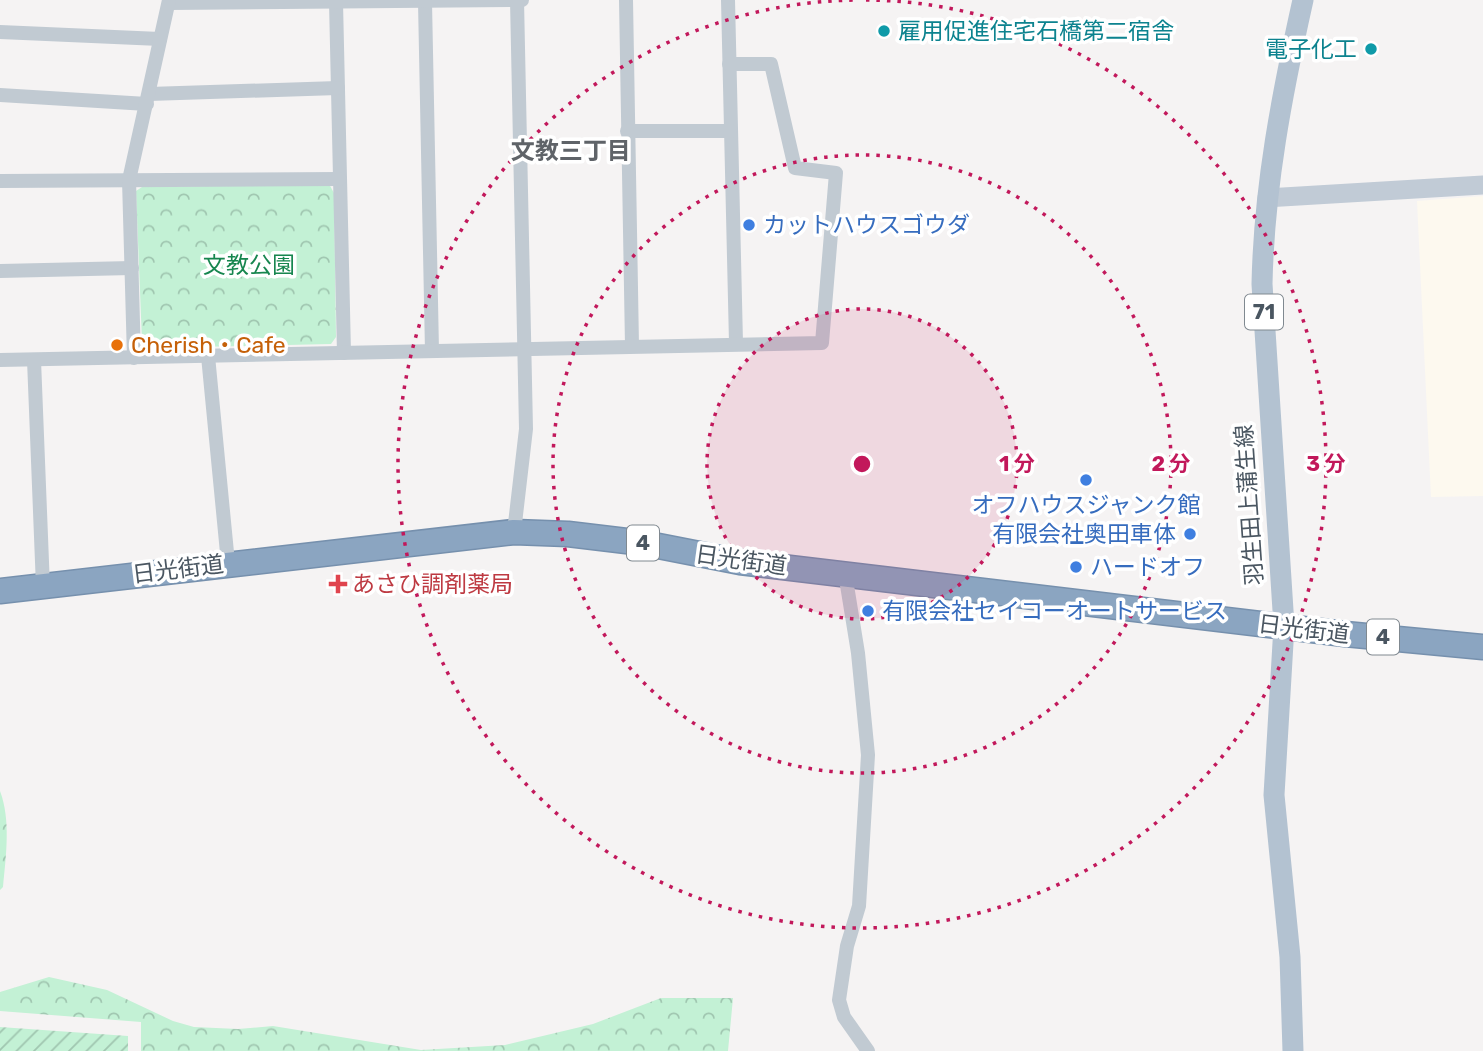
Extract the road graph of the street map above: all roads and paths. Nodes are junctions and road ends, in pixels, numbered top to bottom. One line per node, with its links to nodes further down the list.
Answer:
1 (517, 0): 2 (street); 8 (street); 26 (street)
2 (522, 0)
3 (626, 0): 15 (street)
4 (727, 0): 11 (street)
5 (1303, 0): 21 (main road, 羽生田上蒲生線 / 71)
6 (169, 1): 7 (street); 10 (street)
7 (336, 2): 8 (street); 12 (street)
8 (425, 2): 27 (street)
9 (0, 32): 10 (street)
10 (160, 39): 14 (street)
11 (729, 64): 16 (street); 24 (street)
12 (338, 88): 14 (street); 17 (street)
13 (0, 95): 14 (street)
14 (148, 99): 18 (street)
15 (627, 131): 16 (street); 25 (street)
16 (730, 131): 24 (street)
17 (339, 179): 18 (street); 28 (street)
18 (129, 180): 19 (street); 22 (street)
19 (0, 181)
20 (1483, 186): 21 (street)
21 (1267, 198): 38 (main road, 羽生田上蒲生線 / 71)
22 (132, 268): 23 (street); 30 (street)
23 (0, 271)
24 (736, 343): 25 (street)
25 (632, 346): 26 (street)
26 (525, 348): 27 (street); 33 (street)
27 (432, 351): 28 (street)
28 (344, 353): 29 (street)
29 (208, 356): 30 (street); 34 (street)
30 (134, 358): 32 (street)
31 (0, 360): 32 (street)
32 (34, 360): 36 (street)
33 (514, 532): 34 (highway, 日光街道 / 4); 35 (highway, 日光街道 / 4)
34 (228, 563): 36 (highway, 日光街道 / 4)
35 (845, 573): 38 (highway, 日光街道 / 4); 40 (street)
36 (43, 587): 37 (highway, 日光街道 / 4)
37 (0, 592)
38 (1284, 626): 39 (highway, 日光街道 / 4); 41 (main road, 羽生田上蒲生線 / 71)
39 (1483, 647)
40 (868, 1051)
41 (1293, 1051)

